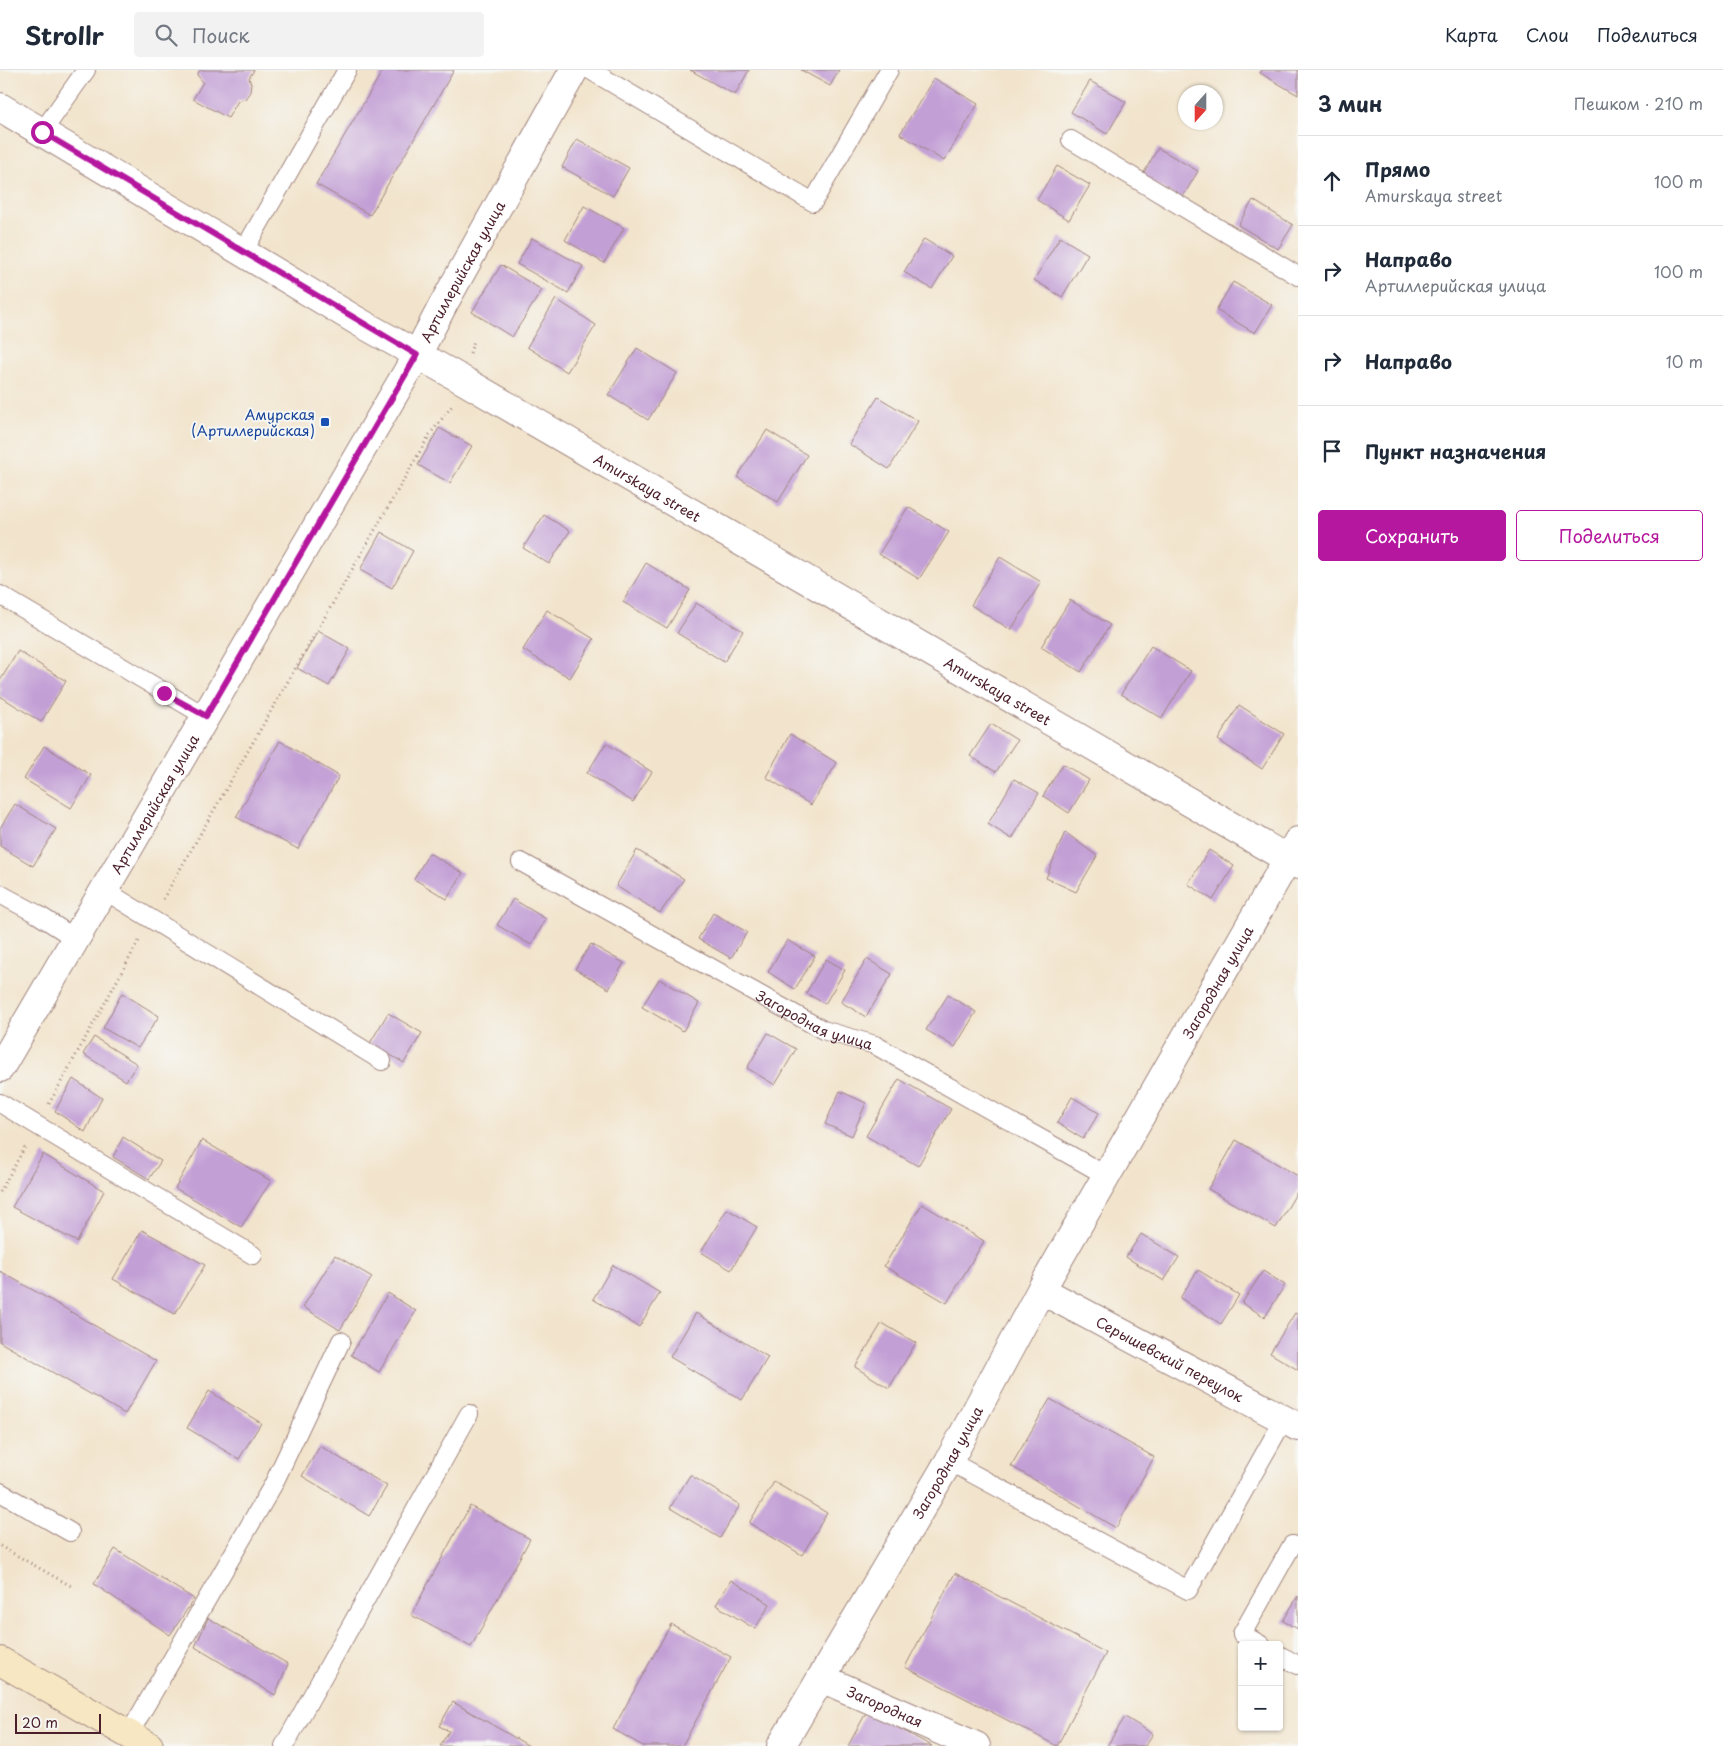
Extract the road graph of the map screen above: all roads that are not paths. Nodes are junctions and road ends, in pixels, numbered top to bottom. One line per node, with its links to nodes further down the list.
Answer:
1 (86, 70): 7 (lane)
2 (347, 70): 9 (lane)
3 (574, 70): 11 (street, Артиллерийская улица)
4 (590, 70): 5 (lane)
5 (889, 70)
6 (0, 107): 7 (street, Amurskaya street)
7 (42, 132): 9 (street, Amurskaya street)
8 (1071, 140): 10 (lane)
9 (243, 252): 11 (street, Amurskaya street)
10 (1298, 276)
11 (417, 355): 13 (street, Артиллерийская улица); 14 (street, Amurskaya street)
12 (0, 596): 13 (lane)
13 (206, 716): 16 (street, Артиллерийская улица)
14 (1295, 855): 22 (street, Загородная улица)
15 (521, 862): 22 (lane, Загородная улица)
16 (104, 890): 18 (street, Артиллерийская улица); 19 (lane)
17 (0, 894): 18 (lane)
18 (76, 939): 20 (street, Артиллерийская улица)
19 (382, 1061)
20 (0, 1068)
21 (0, 1103): 23 (lane)
22 (1107, 1176): 24 (street, Загородная улица)
23 (253, 1255)
24 (1041, 1290): 27 (street, Серышевский переулок); 28 (street, Загородная улица)
25 (340, 1341): 37 (lane)
26 (469, 1414): 38 (lane)
27 (1291, 1423): 28 (lane)
28 (949, 1461): 36 (street, Загородная улица)
29 (0, 1492): 30 (lane)
30 (70, 1532)
31 (1292, 1545): 32 (lane)
32 (1254, 1641)
33 (1283, 1657): 35 (lane)
34 (0, 1661): 37 (main road)
35 (1298, 1665)
36 (821, 1678): 39 (street, Загородная улица); 40 (street, Загородная)
37 (139, 1740)
38 (284, 1746)
39 (781, 1746)
40 (976, 1746)

